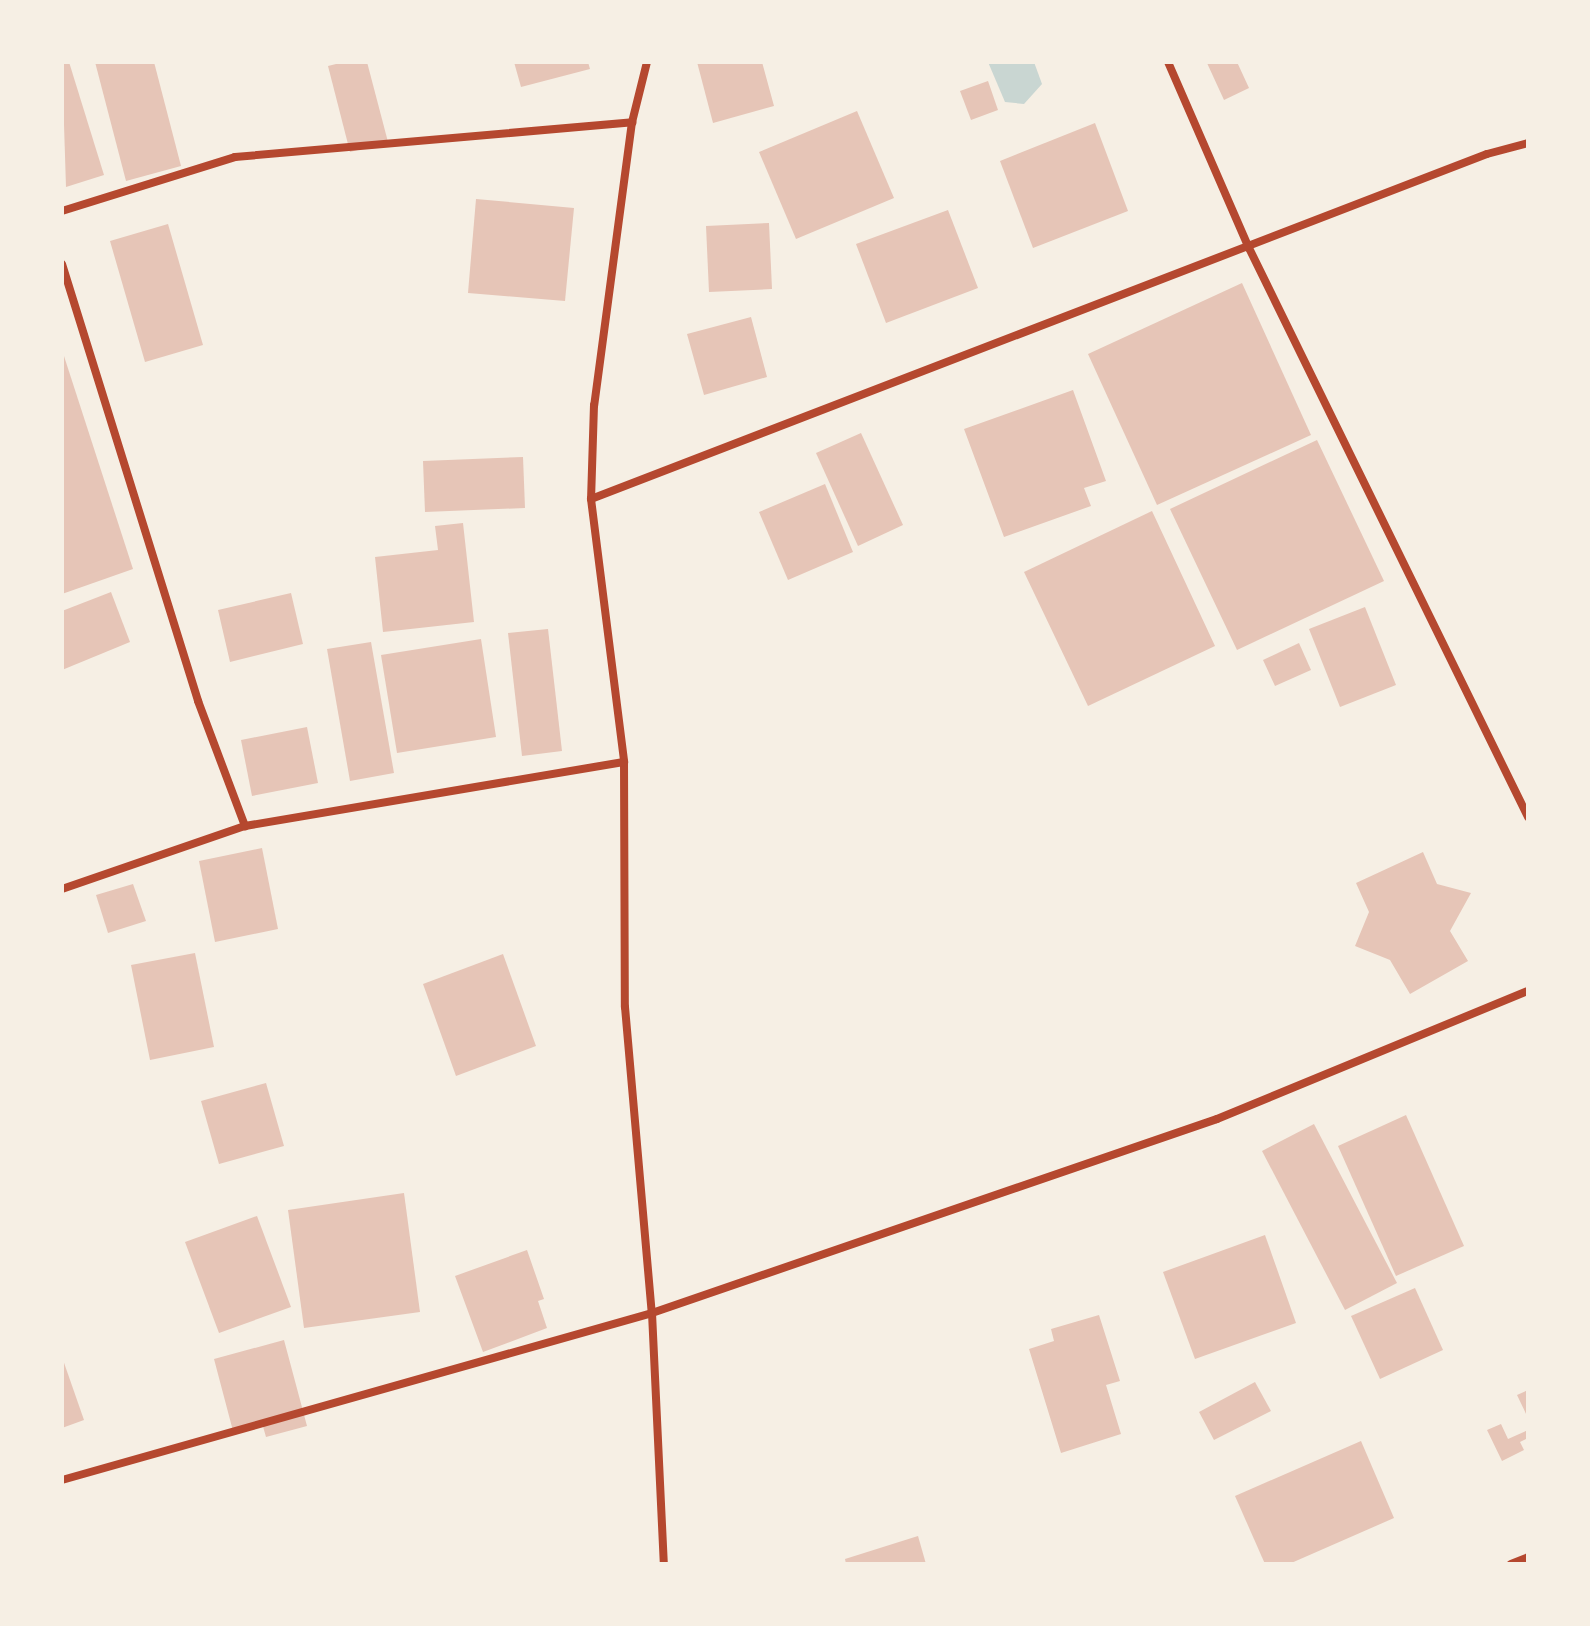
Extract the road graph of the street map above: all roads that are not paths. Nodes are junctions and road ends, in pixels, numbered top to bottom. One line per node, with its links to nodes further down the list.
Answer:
1 (647, 62): 3 (street)
2 (1168, 62): 6 (street)
3 (632, 122): 5 (street); 8 (street)
4 (1528, 143): 6 (street)
5 (62, 211)
6 (1249, 248): 8 (street); 10 (street)
7 (62, 264): 11 (street)
8 (591, 499): 9 (street)
9 (624, 762): 11 (street); 14 (street)
10 (1528, 817)
11 (245, 826): 12 (street)
12 (62, 889)
13 (1528, 991): 14 (street)
14 (652, 1313): 15 (street); 17 (street)
15 (62, 1480)
16 (1528, 1557): 18 (street)
17 (664, 1564)
18 (1511, 1564)

